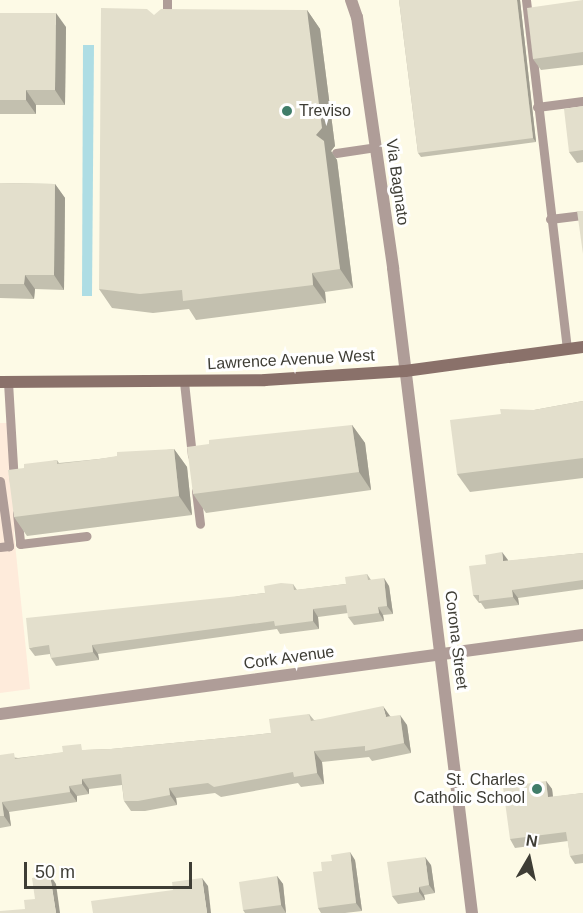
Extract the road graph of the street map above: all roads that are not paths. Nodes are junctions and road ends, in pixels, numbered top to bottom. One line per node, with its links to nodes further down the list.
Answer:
1 (167, 0): 4 (lane)
2 (351, 0): 7 (street, Via Bagnato)
3 (526, 0): 6 (lane)
4 (167, 27)
5 (583, 101): 6 (lane)
6 (537, 107): 10 (lane)
7 (376, 147): 8 (lane); 13 (street, Via Bagnato)
8 (336, 153)
9 (583, 215): 10 (lane)
10 (550, 219): 12 (lane)
11 (583, 347): 12 (main road, Lawrence Avenue West)
12 (567, 349): 13 (main road, Lawrence Avenue West)
13 (405, 371): 15 (main road, Lawrence Avenue West); 23 (street, Corona Street)
14 (4, 382): 15 (main road, Lawrence Avenue West); 20 (lane)
15 (184, 382): 16 (lane)
16 (193, 465)
17 (194, 477): 19 (lane)
18 (0, 481): 21 (lane)
19 (200, 524)
20 (87, 536)
21 (0, 547)
22 (583, 635): 23 (street, Cork Avenue)
23 (441, 653): 24 (street, Cork Avenue); 25 (street, Corona Street)
24 (0, 714)
25 (472, 913)

